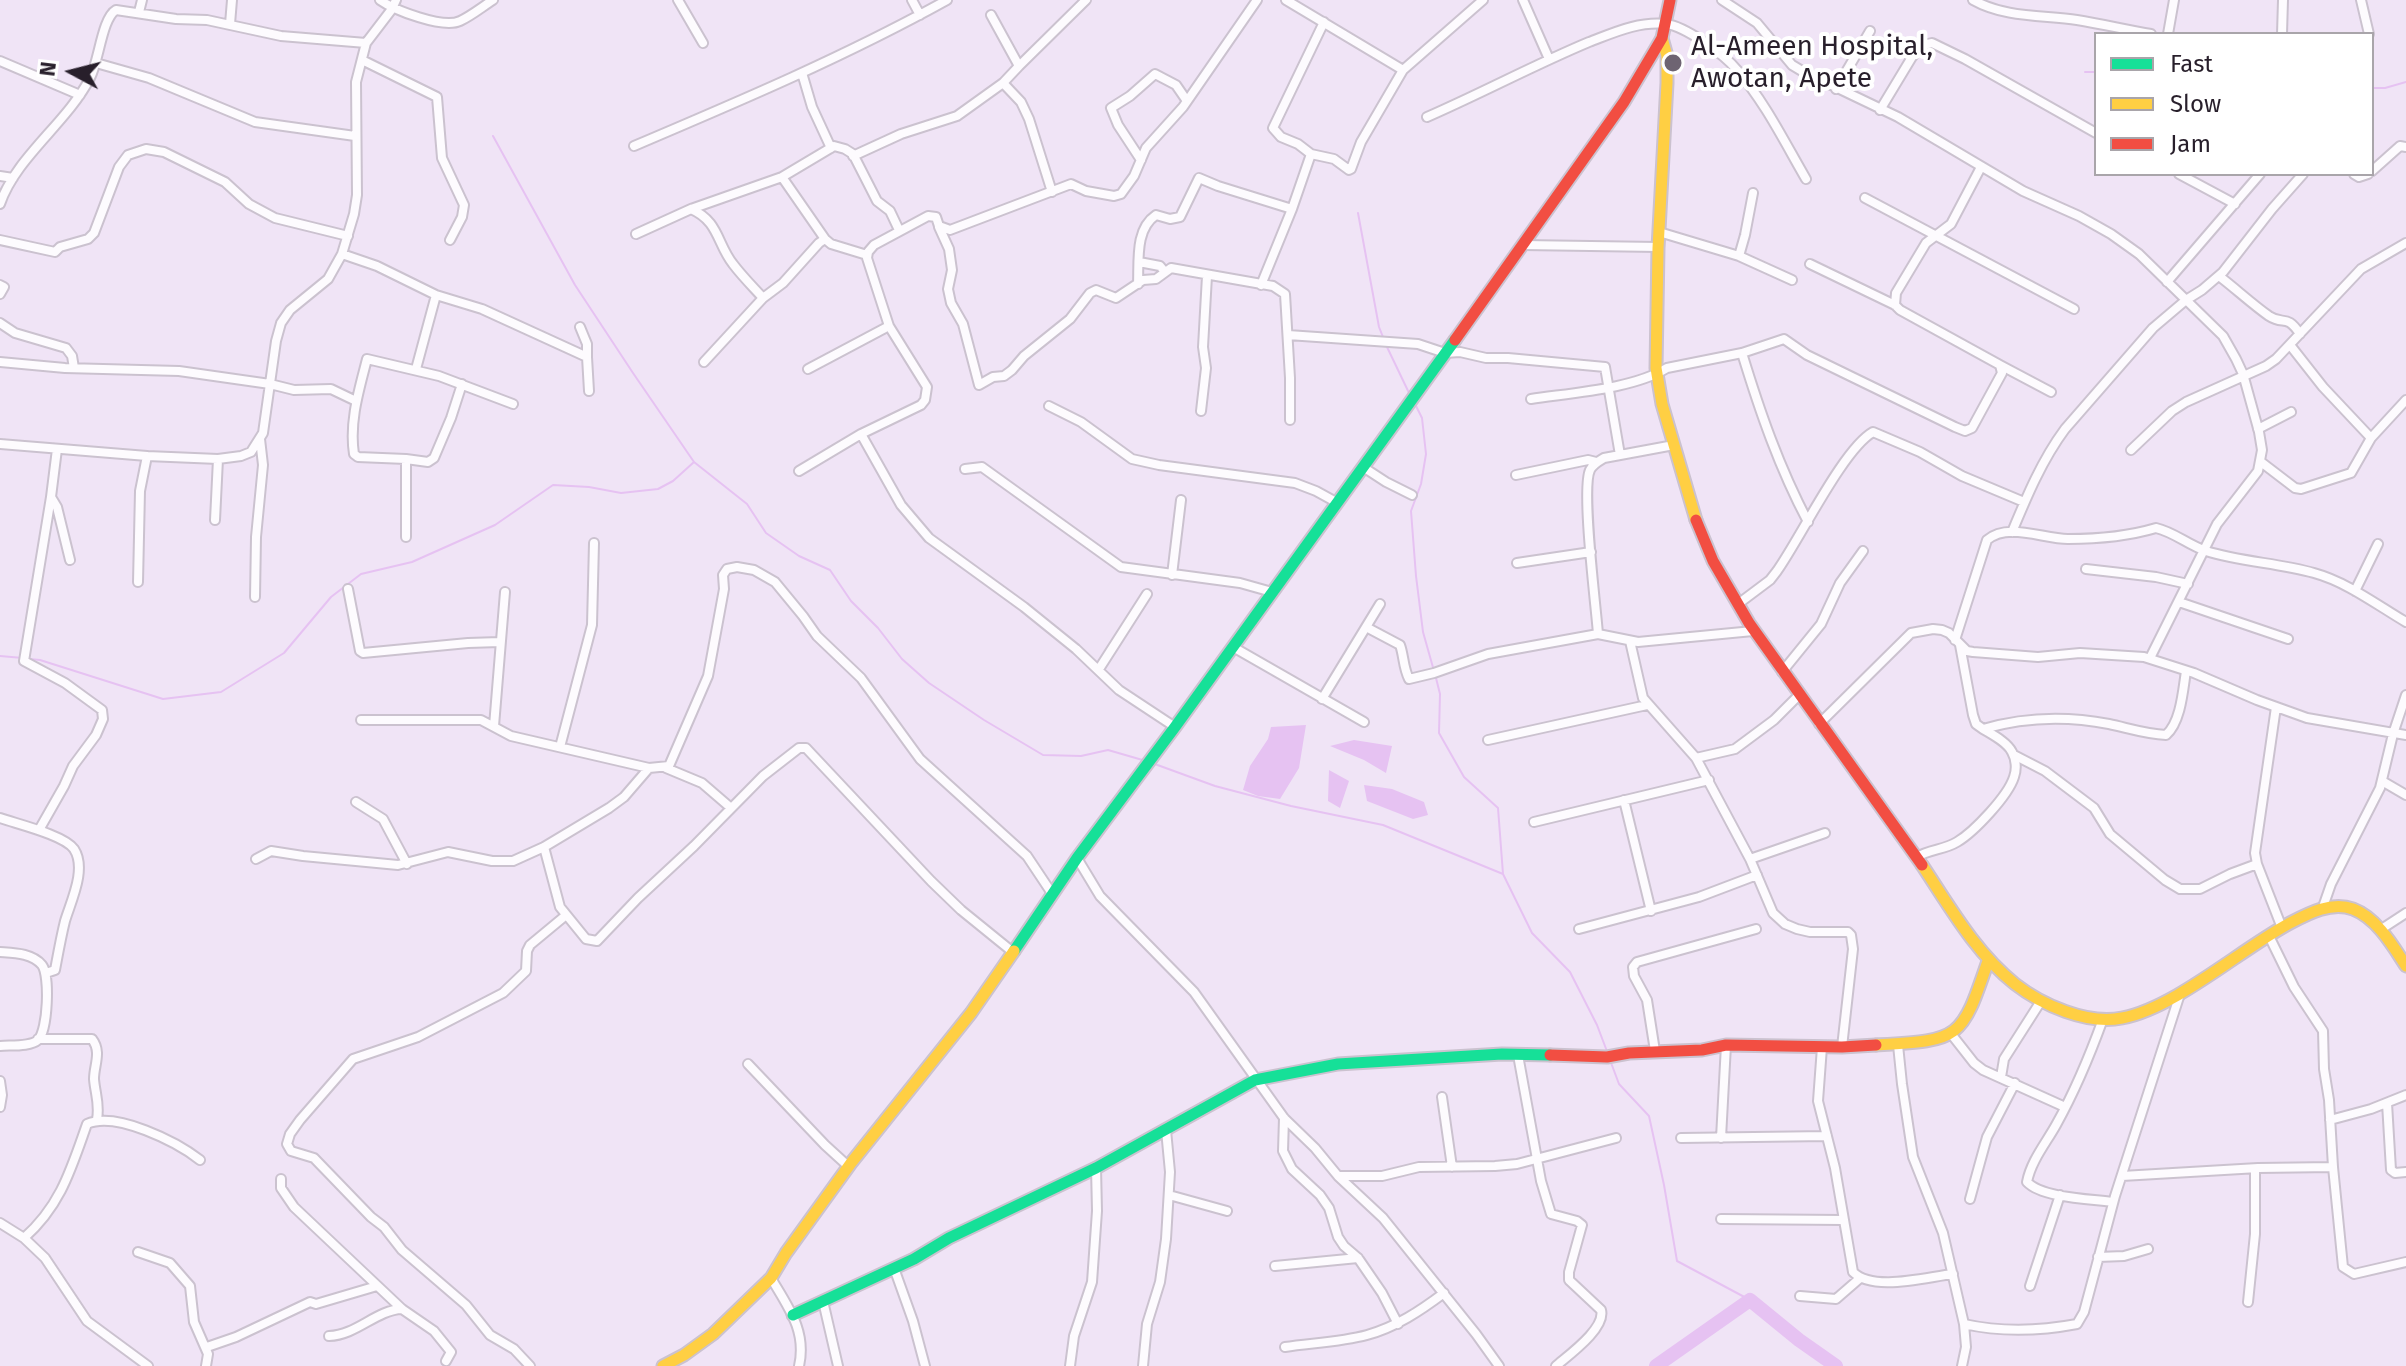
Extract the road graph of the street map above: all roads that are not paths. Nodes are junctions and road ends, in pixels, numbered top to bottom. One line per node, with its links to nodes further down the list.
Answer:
1 (142, 0): 20 (street)
2 (232, 0): 24 (street)
3 (380, 0): 19 (street)
4 (493, 0): 19 (street)
5 (678, 0): 33 (street)
6 (912, 0): 21 (street)
7 (947, 0): 21 (street)
8 (1086, 0): 38 (street)
9 (1257, 0): 44 (street)
10 (1286, 0): 23 (street)
11 (1483, 0): 39 (street)
12 (1523, 0): 34 (street)
13 (1670, 0): 25 (street)
14 (1722, 0): 42 (street)
15 (1973, 0): 27 (street)
16 (2283, 0): 29 (street)
17 (2361, 0): 30 (street)
18 (2175, 1): 28 (street)
19 (394, 4): 32 (street)
20 (139, 12): 24 (street); 37 (street)
21 (920, 15): 40 (street)
22 (991, 15): 38 (street)
23 (1324, 22): 39 (street); 52 (street)
24 (230, 24): 32 (street)
25 (1667, 24): 31 (street); 34 (street); 63 (street)
26 (1870, 31): 42 (street)
27 (2140, 32)
28 (2168, 32)
29 (2282, 32)
30 (2370, 32)
31 (1662, 38): 73 (street); 81 (street)
32 (366, 43): 35 (street)
33 (703, 43)
34 (1549, 59): 46 (street)
35 (362, 60): 48 (street); 79 (street)
36 (0, 61): 43 (street)
37 (96, 63): 43 (street); 48 (street)
38 (1019, 66): 41 (street)
39 (1403, 70): 52 (street)
40 (802, 73): 49 (street); 51 (street)
41 (1003, 83): 53 (street); 64 (street)
42 (1836, 89): 45 (street)
43 (80, 95): 62 (street)
44 (1187, 101): 54 (street); 54 (street)
45 (1880, 110): 47 (street); 55 (street)
46 (1427, 117)
47 (2094, 132)
48 (355, 136): 76 (street)
49 (634, 146)
50 (2406, 147): 56 (street)
51 (831, 148): 53 (street); 61 (street)
52 (1311, 154): 70 (street)
53 (853, 156): 72 (street)
54 (1141, 160): 64 (street)
55 (1981, 167): 75 (street); 92 (street)
56 (2374, 169)
57 (0, 176): 62 (street)
58 (2183, 176): 68 (street)
59 (2258, 176): 68 (street)
60 (2301, 176): 90 (street)
61 (782, 177): 69 (street); 77 (street)
62 (13, 178): 67 (street)
63 (1806, 179)
64 (1052, 192): 71 (street)
65 (1753, 193): 85 (street)
66 (1865, 198): 75 (street)
67 (0, 204)
68 (2235, 204): 92 (street)
69 (691, 209): 74 (street); 98 (street)
70 (1292, 209): 86 (street); 95 (street)
71 (939, 226): 72 (street); 93 (street)
72 (899, 230): 84 (street)
73 (1659, 232): 82 (street); 85 (street)
74 (636, 234)
75 (1937, 235): 100 (street); 101 (street)
76 (348, 236): 78 (street); 83 (street)
77 (825, 239): 84 (street); 98 (street)
78 (0, 240)
79 (450, 240)
80 (2406, 243): 105 (street)
81 (1523, 245): 82 (street); 108 (street)
82 (1658, 247): 117 (street)
83 (342, 254): 97 (street); 119 (street)
84 (867, 255): 103 (street)
85 (1739, 256): 91 (street)
86 (1139, 262): 88 (street); 93 (street)
87 (1810, 264): 100 (street)
88 (1165, 272): 89 (street); 93 (street)
89 (1207, 276): 95 (street); 129 (street)
90 (2219, 276): 99 (street); 105 (street)
91 (1792, 280)
92 (2167, 282): 99 (street)
93 (1138, 284)
94 (0, 285): 96 (street)
95 (1261, 285): 106 (street)
96 (0, 294)
97 (436, 295): 110 (street); 115 (street)
98 (763, 298): 112 (street)
99 (2186, 300): 118 (street); 154 (street)
100 (1895, 305): 113 (street)
101 (2074, 309)
102 (0, 323): 114 (street)
103 (889, 326): 116 (street); 133 (street)
104 (580, 327): 110 (street)
105 (2300, 334): 107 (street)
106 (1288, 335): 108 (street); 131 (street)
107 (2290, 345): 118 (street); 134 (street)
108 (1445, 353): 121 (street); 146 (street)
109 (1742, 353): 113 (street); 117 (street); 156 (street)
110 (587, 357): 122 (street)
111 (0, 362): 114 (street)
112 (704, 362)
113 (2000, 365): 123 (street)
114 (74, 368): 119 (street)
115 (416, 369): 120 (street); 126 (street)
116 (808, 369)
117 (1657, 374): 121 (street); 137 (street)
118 (2244, 376): 132 (street); 139 (street)
119 (270, 384): 126 (street); 135 (street)
120 (462, 384): 127 (street); 143 (street)
121 (1610, 386): 124 (street); 140 (street)
122 (589, 391)
123 (2051, 392)
124 (1531, 399)
125 (2406, 400): 134 (street)
126 (356, 401): 143 (street)
127 (513, 404)
128 (1049, 406): 153 (street)
129 (1201, 411)
130 (2291, 412): 132 (street)
131 (1290, 420)
132 (2258, 429): 145 (street)
133 (861, 434): 148 (street); 189 (street)
134 (2371, 438): 145 (street)
135 (260, 439): 142 (street); 175 (street)
136 (0, 444): 138 (street)
137 (1674, 445): 140 (street); 178 (street)
138 (57, 449): 141 (street); 151 (street)
139 (2131, 450)
140 (1620, 455): 144 (street)
141 (147, 456): 142 (street); 168 (street)
142 (218, 459): 155 (street)
143 (406, 459): 158 (street)
144 (1596, 462): 149 (street); 163 (street)
145 (2261, 462): 162 (street)
146 (1363, 467): 150 (street); 153 (street)
147 (965, 469): 167 (street)
148 (799, 471)
149 (1516, 475)
150 (1412, 495)
151 (51, 497): 164 (street); 219 (street)
152 (1181, 500): 167 (street)
153 (1336, 502): 173 (street)
154 (2024, 502): 156 (street); 157 (street)
155 (215, 520)
156 (1808, 522): 178 (street)
157 (2012, 532): 162 (street); 186 (street)
158 (406, 537)
159 (594, 543): 206 (street)
160 (2378, 544): 171 (street)
161 (1863, 551): 191 (street)
162 (2206, 551): 169 (street); 171 (street)
163 (1591, 552): 165 (street); 182 (street)
164 (70, 560)
165 (1517, 563)
166 (2086, 569): 169 (street)
167 (1172, 575): 173 (street)
168 (138, 582)
169 (2188, 584): 176 (street)
170 (348, 589): 185 (street)
171 (2355, 591): 179 (street)
172 (505, 592): 185 (street)
173 (1272, 592): 187 (street)
174 (1147, 594): 189 (street)
175 (255, 597)
176 (2179, 602): 183 (street); 188 (street)
177 (1380, 604): 180 (street)
178 (1738, 604): 181 (street)
179 (2406, 622)
180 (1366, 627): 182 (street); 194 (street)
181 (1753, 631): 184 (street); 191 (street)
182 (1598, 634): 184 (street)
183 (2288, 639)
184 (1630, 641): 195 (street)
185 (500, 642): 200 (street)
186 (1957, 642): 188 (street); 199 (street); 202 (street)
187 (1233, 647): 194 (street); 201 (street)
188 (2150, 658): 190 (street)
189 (1099, 669): 201 (street)
190 (2186, 671): 196 (street); 202 (street)
191 (1782, 672): 192 (street)
192 (1799, 695): 199 (street); 208 (street)
193 (2406, 695): 203 (street)
194 (1322, 699): 198 (street)
195 (1647, 705): 205 (street); 208 (street)
196 (2276, 707): 203 (street); 227 (street)
197 (361, 720): 200 (street)
198 (1364, 722)
199 (1819, 724): 222 (street)
200 (494, 726): 206 (street)
201 (1175, 727): 223 (street)
202 (1983, 729): 207 (street)
203 (2393, 734): 204 (street); 212 (street)
204 (2406, 735)
205 (1488, 740)
206 (560, 747): 209 (street)
207 (2014, 755): 222 (street); 227 (street)
208 (1696, 758): 211 (street)
209 (649, 768): 210 (street); 221 (street)
210 (666, 768): 216 (street); 229 (street)
211 (1709, 780): 214 (street); 225 (street)
212 (2382, 781): 213 (street); 230 (street)
213 (2406, 795)
214 (1624, 800): 218 (street); 231 (street)
215 (356, 802): 226 (street)
216 (731, 808): 233 (street); 240 (street)
217 (0, 818): 219 (street)
218 (1534, 822)
219 (39, 830): 243 (street)
220 (1825, 833): 225 (street)
221 (544, 847): 226 (street); 233 (street)
222 (1917, 857): 241 (street)
223 (1077, 858): 229 (street); 258 (street)
224 (256, 859): 226 (street)
225 (1750, 859): 228 (street)
226 (407, 864)
227 (2257, 864): 234 (street)
228 (1757, 875): 231 (street); 253 (street)
229 (1053, 895): 240 (street)
230 (2323, 907): 234 (street); 237 (street)
231 (1651, 911): 235 (street)
232 (2406, 913): 237 (street)
233 (565, 916): 321 (street)
234 (2282, 928): 238 (street)
235 (1579, 929)
236 (1756, 929): 254 (street)
237 (2380, 930): 242 (street)
238 (2269, 936): 244 (street); 268 (street)
239 (0, 952): 243 (street)
240 (1014, 953): 276 (street)
241 (1988, 961): 245 (street); 247 (street)
242 (2406, 966)
243 (46, 973): 248 (street)
244 (2180, 994): 246 (street); 283 (street)
245 (2041, 1001): 246 (street); 257 (street)
246 (2103, 1019): 265 (street)
247 (1952, 1035): 250 (street); 257 (street)
248 (38, 1039): 251 (street); 267 (street)
249 (1726, 1045): 252 (street); 254 (street); 273 (street)
250 (1898, 1045): 253 (street); 302 (street)
251 (0, 1046)
252 (1822, 1047): 253 (street); 270 (street)
253 (1842, 1047)
254 (1655, 1051): 255 (street)
255 (1518, 1055): 258 (street); 274 (street)
256 (748, 1064): 276 (street)
257 (2001, 1077): 260 (street)
258 (1255, 1080): 266 (street); 269 (street)
259 (0, 1081): 264 (street)
260 (2015, 1083): 265 (street); 287 (street)
261 (2406, 1095): 263 (street)
262 (1442, 1097): 277 (street)
263 (2387, 1103): 268 (street); 281 (street)
264 (0, 1107)
265 (2065, 1107): 286 (street)
266 (1284, 1118): 282 (street); 298 (street)
267 (97, 1119): 275 (street); 294 (street)
268 (2330, 1120): 278 (street)
269 (1166, 1130): 279 (street); 285 (street)
270 (1827, 1136): 273 (street); 291 (street)
271 (1616, 1138): 274 (street)
272 (1681, 1138): 273 (street)
273 (1721, 1138)
274 (1537, 1159): 277 (street); 329 (street)
275 (200, 1160)
276 (848, 1166): 303 (street)
277 (1452, 1167): 282 (street)
278 (2333, 1167): 280 (street); 299 (street)
279 (1096, 1168): 301 (street); 326 (street)
280 (2255, 1169): 283 (street); 310 (street)
281 (2406, 1172)
282 (1338, 1176): 307 (street)
283 (2122, 1176): 288 (street)
284 (281, 1179): 305 (street)
285 (1169, 1195): 289 (street); 327 (street)
286 (2060, 1195): 288 (street); 306 (street)
287 (1970, 1199)
288 (2113, 1202): 297 (street)
289 (1227, 1211)
290 (1721, 1219): 291 (street)
291 (1843, 1220): 304 (street)
292 (4, 1225): 293 (street); 294 (street)
293 (0, 1238)
294 (24, 1238): 319 (street)
295 (2148, 1249): 297 (street)
296 (138, 1252): 316 (street)
297 (2098, 1257): 314 (street)
298 (1358, 1258): 300 (street); 313 (street)
299 (2406, 1262)
300 (1275, 1266)
301 (894, 1268): 309 (street); 325 (street)
302 (1953, 1274): 304 (street); 314 (street)
303 (771, 1278): 312 (street); 322 (street)
304 (1859, 1279): 308 (street)
305 (377, 1286): 311 (street); 316 (street)
306 (2030, 1286)
307 (1444, 1293): 313 (street); 328 (street)
308 (1800, 1296)
309 (823, 1301): 312 (street); 324 (street)
310 (2248, 1302)
311 (402, 1309): 315 (street); 318 (street)
312 (793, 1315): 323 (street)
313 (1398, 1324): 317 (street)
314 (1964, 1324): 330 (street)
315 (329, 1336)
316 (207, 1347): 320 (street)
317 (1285, 1347)
318 (446, 1361)
319 (148, 1366)
320 (206, 1366)
321 (530, 1366)
322 (663, 1366)
323 (799, 1366)
324 (838, 1366)
325 (925, 1366)
326 (1070, 1366)
327 (1143, 1366)
328 (1498, 1366)
329 (1556, 1366)
330 (1962, 1366)

